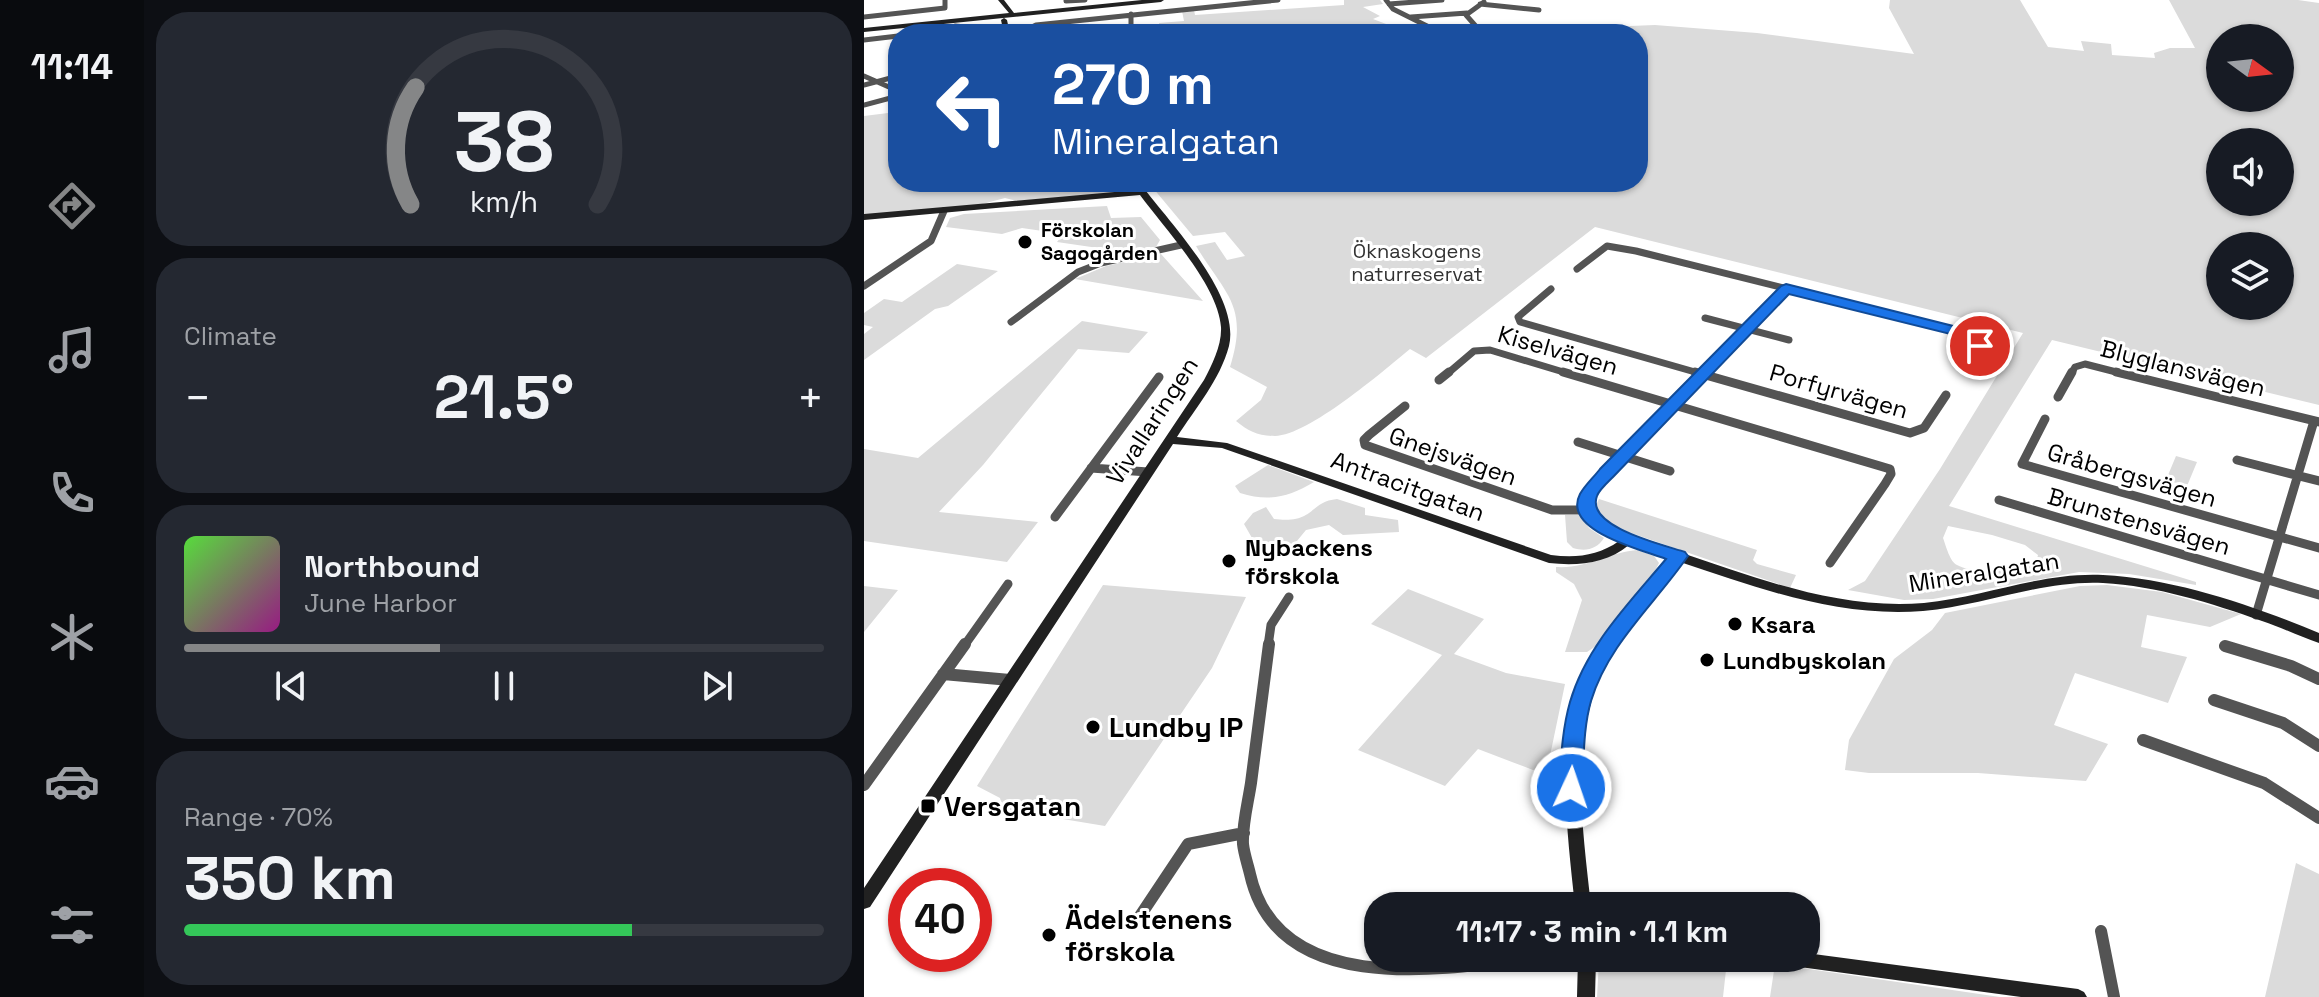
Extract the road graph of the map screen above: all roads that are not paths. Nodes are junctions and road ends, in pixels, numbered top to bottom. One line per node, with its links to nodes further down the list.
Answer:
1 (945, 0): 18 (street)
2 (1085, 0): 10 (street)
3 (1139, 0): 15 (street)
4 (1152, 0): 5 (street); 15 (street)
5 (1161, 0)
6 (1278, 0): 17 (street)
7 (1432, 0): 8 (street); 11 (street)
8 (1442, 0)
9 (1529, 0): 13 (street)
10 (1066, 1)
11 (1387, 2): 19 (street)
12 (1483, 2): 13 (street); 16 (street)
13 (1520, 8): 14 (street)
14 (1539, 10)
15 (1004, 11): 20 (street)
16 (1467, 13): 19 (street); 24 (street)
17 (1131, 14): 21 (street); 22 (street)
18 (864, 17)
19 (1410, 17): 23 (street)
20 (903, 24)
21 (1049, 24)
22 (1131, 24)
23 (1423, 24)
24 (1472, 24)
25 (888, 26): 26 (street)
26 (864, 29)
27 (888, 37): 28 (street)
28 (864, 40)
29 (864, 76): 31 (street)
30 (888, 79): 31 (street)
31 (875, 82): 32 (street); 33 (street)
32 (864, 85)
33 (888, 89)
34 (888, 97): 35 (street)
35 (864, 105)
36 (1142, 192): 37 (street); 39 (street, Vivallaringen)
37 (944, 211): 38 (street); 41 (street)
38 (864, 217)
39 (1181, 245): 45 (street); 58 (street, Vivallaringen)
40 (1577, 269): 43 (street)
41 (864, 286)
42 (1551, 289): 49 (street, Porfyrvägen)
43 (1786, 289): 46 (street); 48 (street)
44 (1705, 318): 46 (street)
45 (1011, 322)
46 (1747, 329): 47 (street); 49 (street)
47 (1789, 340)
48 (1966, 366)
49 (1703, 374): 52 (street, Porfyrvägen); 54 (street)
50 (1159, 377): 62 (street)
51 (1439, 380): 54 (street, Kiselvägen)
52 (1946, 395)
53 (2058, 397): 57 (street, Blyglansvägen)
54 (1674, 404): 60 (street); 74 (street, Kiselvägen)
55 (1405, 406): 68 (street, Gnejsvägen)
56 (2045, 419): 70 (street, Gråbergsvägen)
57 (2317, 422): 65 (street)
58 (1169, 440): 64 (street, Vivallaringen); 71 (street, Antracitgatan)
59 (1578, 442): 60 (street)
60 (1623, 456): 63 (street); 68 (street)
61 (2237, 460): 65 (street)
62 (1091, 468): 64 (street); 69 (street)
63 (1670, 471)
64 (1148, 472): 84 (street, Vivallaringen)
65 (2298, 476): 66 (street); 70 (street)
66 (2319, 481)
67 (1999, 500): 75 (street, Brunstensvägen)
68 (1586, 510): 71 (street, Mineralgatan)
69 (1055, 517)
70 (2279, 537): 72 (street); 75 (street)
71 (1629, 539): 73 (street, Mineralgatan)
72 (2319, 548)
73 (1678, 556): 79 (street, Mineralgatan); 91 (street)
74 (1830, 563)
75 (2267, 579): 77 (street, Brunstensvägen); 79 (street)
76 (1008, 584): 82 (street)
77 (2319, 595)
78 (1289, 597): 90 (street)
79 (2256, 615): 80 (street, Mineralgatan)
80 (2319, 638)
81 (2225, 646): 83 (street)
82 (943, 674): 84 (street); 88 (street)
83 (2319, 679)
84 (1010, 680): 92 (street, Vivallaringen)
85 (2214, 700): 87 (street)
86 (2143, 740): 89 (street)
87 (2319, 746)
88 (864, 785)
89 (2319, 818)
90 (1244, 833): 93 (street); 96 (street)
91 (1582, 892)
92 (864, 902)
93 (1136, 922)
94 (2101, 931): 100 (street)
95 (1820, 963): 99 (street)
96 (1364, 969)
97 (1587, 972): 98 (street)
98 (1586, 997)
99 (2078, 997)
100 (2114, 997)

